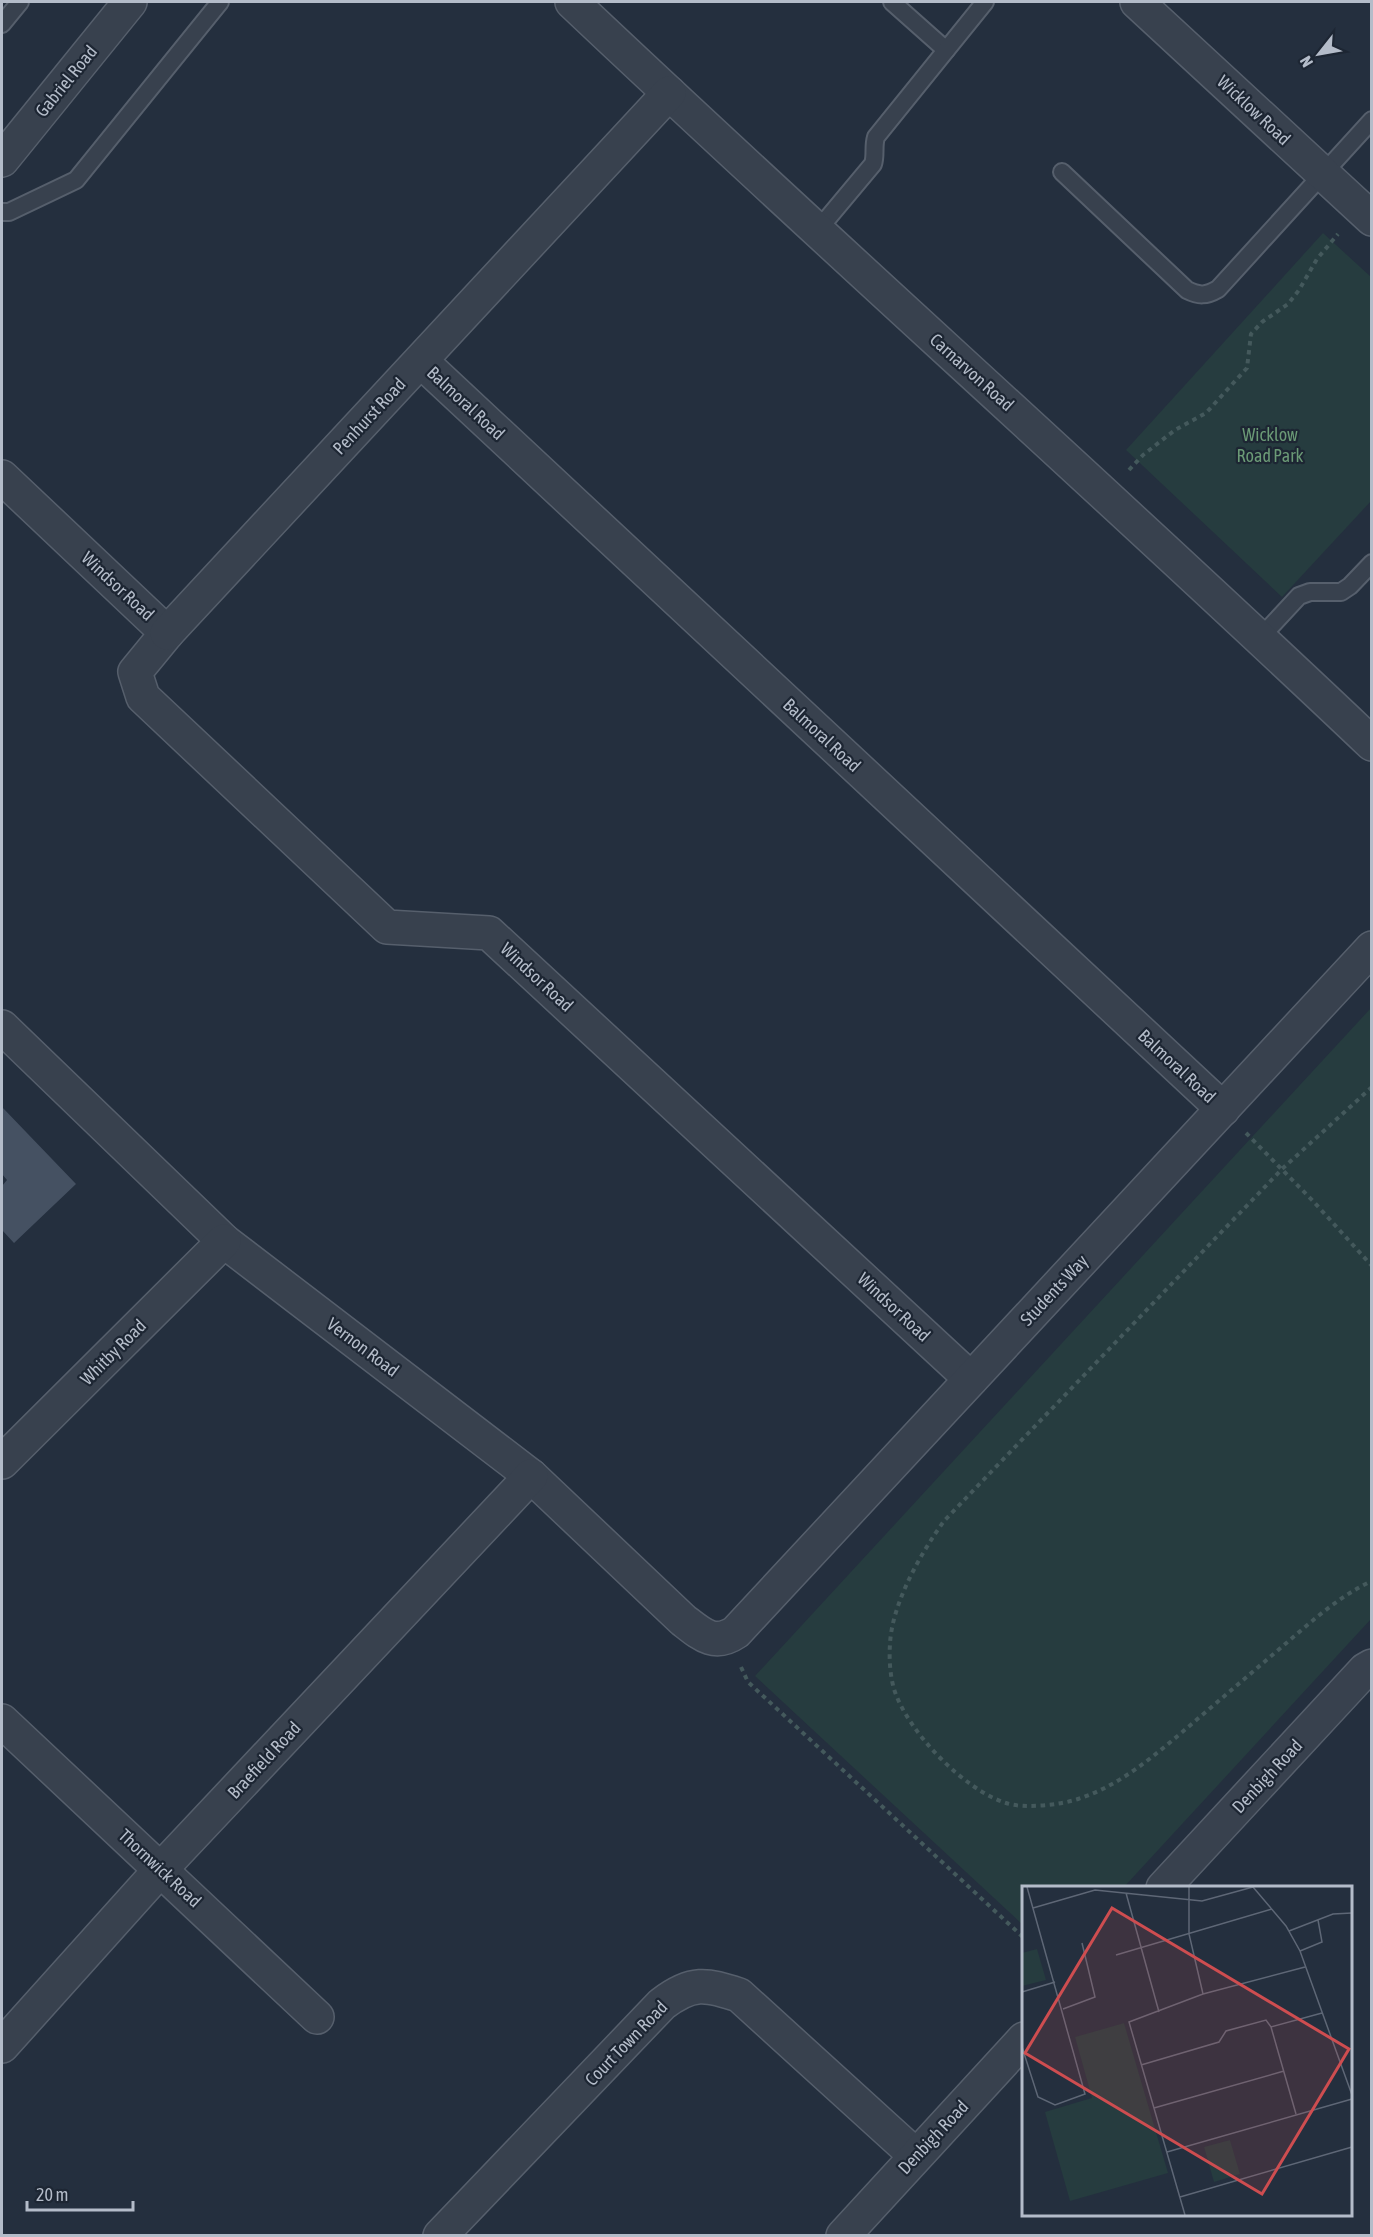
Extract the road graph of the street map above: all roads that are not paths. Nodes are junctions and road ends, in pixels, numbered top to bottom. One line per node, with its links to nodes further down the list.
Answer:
1 (130, 2): 10 (street, Gabriel Road)
2 (220, 2): 13 (lane)
3 (572, 2): 8 (street, Carnarvon Road)
4 (892, 2): 7 (lane)
5 (985, 2): 7 (lane)
6 (1137, 2): 12 (street, Wicklow Road)
7 (946, 50): 15 (lane)
8 (669, 93): 15 (street, Carnarvon Road); 16 (street, Penhurst Road)
9 (1371, 120): 12 (lane)
10 (2, 160)
11 (1062, 172): 12 (lane)
12 (1323, 174): 14 (street, Wicklow Road)
13 (2, 212)
14 (1357, 224)
15 (817, 231): 20 (street, Carnarvon Road)
16 (421, 361): 19 (street, Penhurst Road); 24 (street, Balmoral Road)
17 (2, 477): 19 (street, Windsor Road)
18 (1371, 563): 20 (lane)
19 (167, 633): 26 (street, Windsor Road)
20 (1260, 638): 21 (street, Carnarvon Road)
21 (1371, 744)
22 (1371, 948): 24 (street, Students Way)
23 (2, 1027): 25 (street, Vernon Road)
24 (1222, 1109): 26 (street, Students Way)
25 (224, 1241): 27 (street, Whitby Road); 28 (street, Vernon Road)
26 (971, 1379): 29 (street, Students Way)
27 (2, 1462)
28 (531, 1476): 29 (street, Vernon Road); 32 (street, Braefield Road)
29 (731, 1636)
30 (1371, 1666): 33 (street, Denbigh Road)
31 (2, 1721): 32 (street, Thornwick Road)
32 (161, 1869): 34 (street, Thornwick Road); 36 (street, Braefield Road)
33 (1165, 1886)
34 (317, 2017)
35 (1022, 2040): 37 (street, Denbigh Road)
36 (2, 2046)
37 (915, 2155): 38 (street, Court Town Road); 39 (street, Denbigh Road)
38 (440, 2235)
39 (843, 2235)

